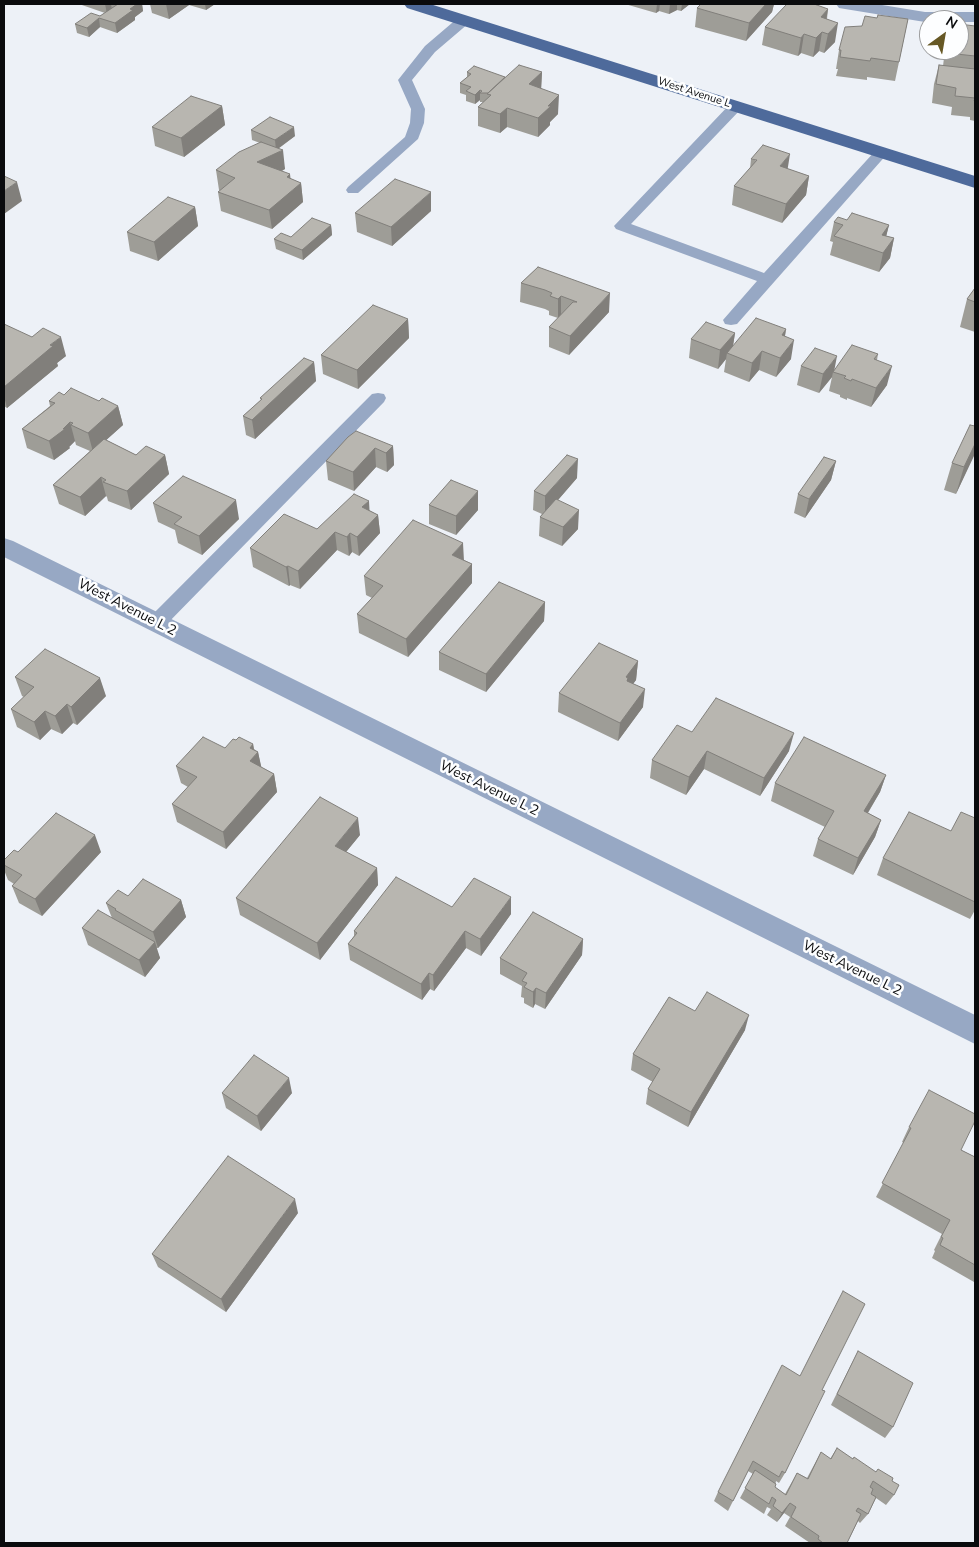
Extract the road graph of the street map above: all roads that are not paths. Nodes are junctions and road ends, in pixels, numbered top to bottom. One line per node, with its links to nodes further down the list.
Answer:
1 (412, 4): 4 (main road, West Avenue L)
2 (845, 4): 3 (street)
3 (975, 17)
4 (464, 20): 5 (main road, West Avenue L); 8 (lane)
5 (736, 106): 6 (main road, West Avenue L); 9 (lane)
6 (881, 153): 7 (main road, West Avenue L); 9 (lane)
7 (975, 182)
8 (352, 190)
9 (767, 279): 10 (lane)
10 (731, 320)
11 (378, 398): 13 (lane)
12 (4, 547): 13 (street, West Avenue L 2)
13 (156, 623): 14 (street, West Avenue L 2)
14 (975, 1030)

